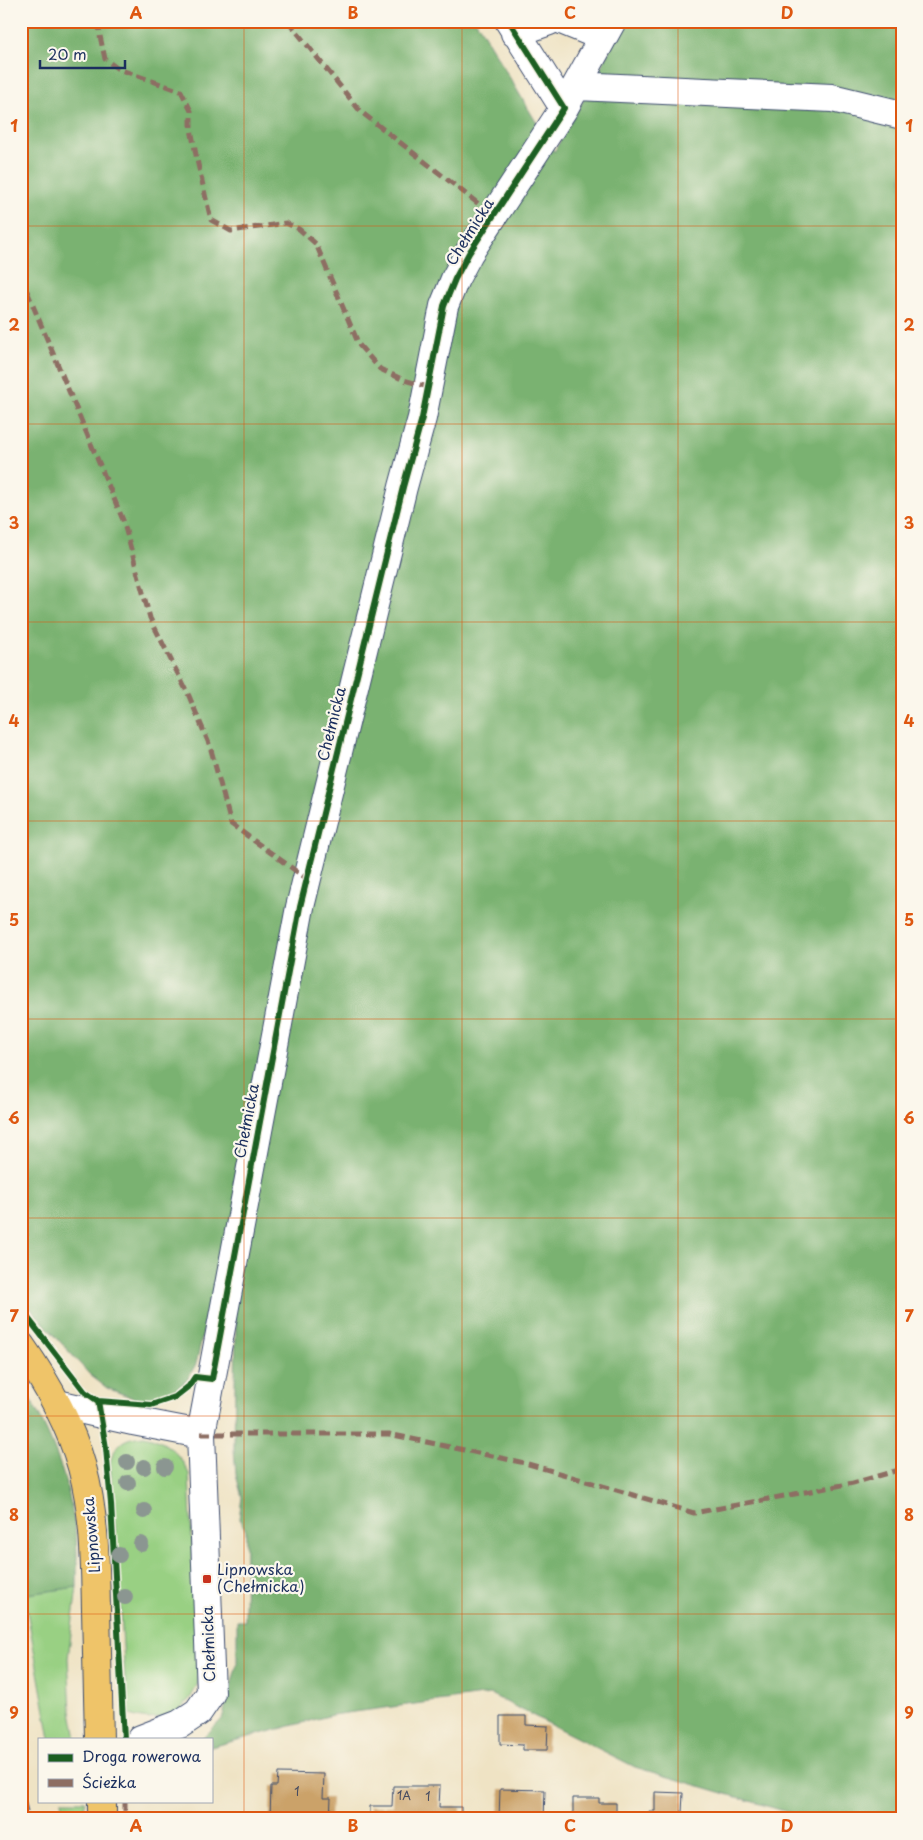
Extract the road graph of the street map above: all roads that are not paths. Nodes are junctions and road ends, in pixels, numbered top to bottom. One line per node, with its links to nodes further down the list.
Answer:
1 (549, 21): 3 (street)
2 (564, 21): 4 (street)
3 (512, 27): 5 (street)
4 (607, 29): 5 (street, Chełmicka)
5 (571, 97): 6 (street); 9 (street, Chełmicka)
6 (902, 115)
7 (21, 1346): 8 (main road, Lipnowska)
8 (57, 1404): 9 (street); 10 (main road, Lipnowska)
9 (202, 1434): 11 (street, Chełmicka)
10 (99, 1738)
11 (144, 1738)
12 (102, 1802): 13 (main road)
13 (102, 1819)

